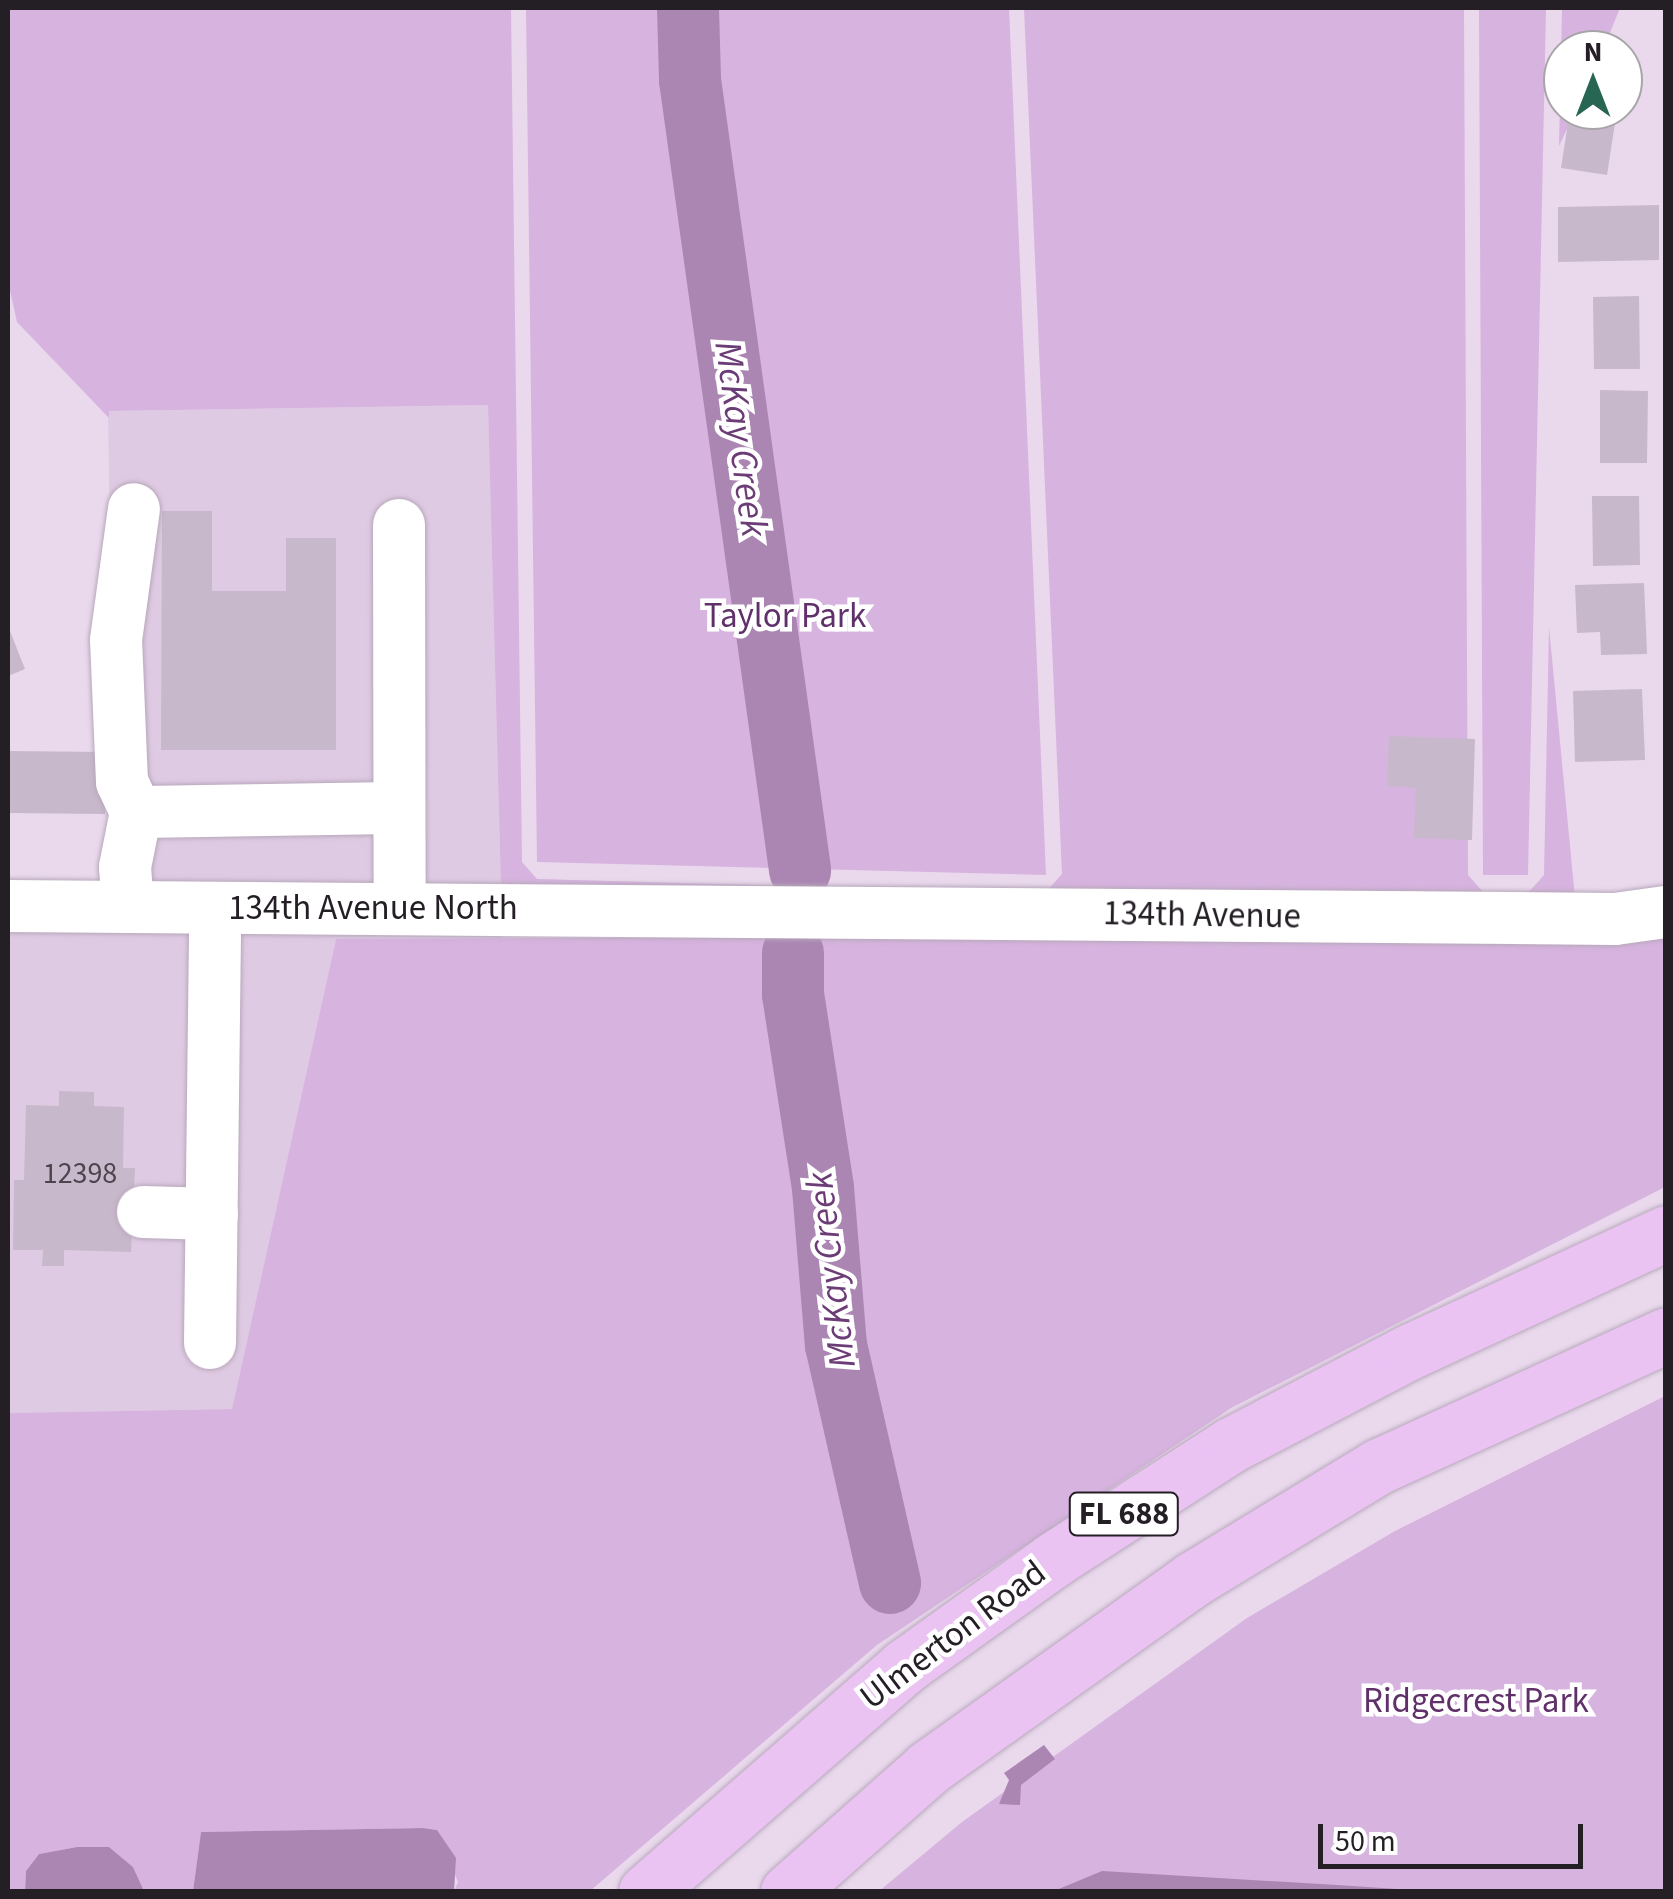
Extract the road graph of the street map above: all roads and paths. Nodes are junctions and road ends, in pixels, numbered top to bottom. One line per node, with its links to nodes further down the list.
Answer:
1 (134, 509): 4 (street)
2 (399, 526): 3 (street)
3 (398, 808): 4 (street); 8 (street)
4 (136, 812): 6 (street)
5 (8, 906): 6 (street, 134th Avenue North)
6 (128, 907): 7 (street, 134th Avenue North)
7 (215, 908): 8 (street, 134th Avenue North); 12 (street)
8 (400, 909): 9 (street, 134th Avenue North)
9 (738, 910): 10 (street, 134th Avenue)
10 (1666, 912)
11 (143, 1212): 12 (street)
12 (212, 1214): 15 (street)
13 (1666, 1234): 16 (main road, Ulmerton Road / FL 688)
14 (1666, 1335): 17 (main road, FL 688)
15 (210, 1344)
16 (646, 1892)
17 (788, 1892)

